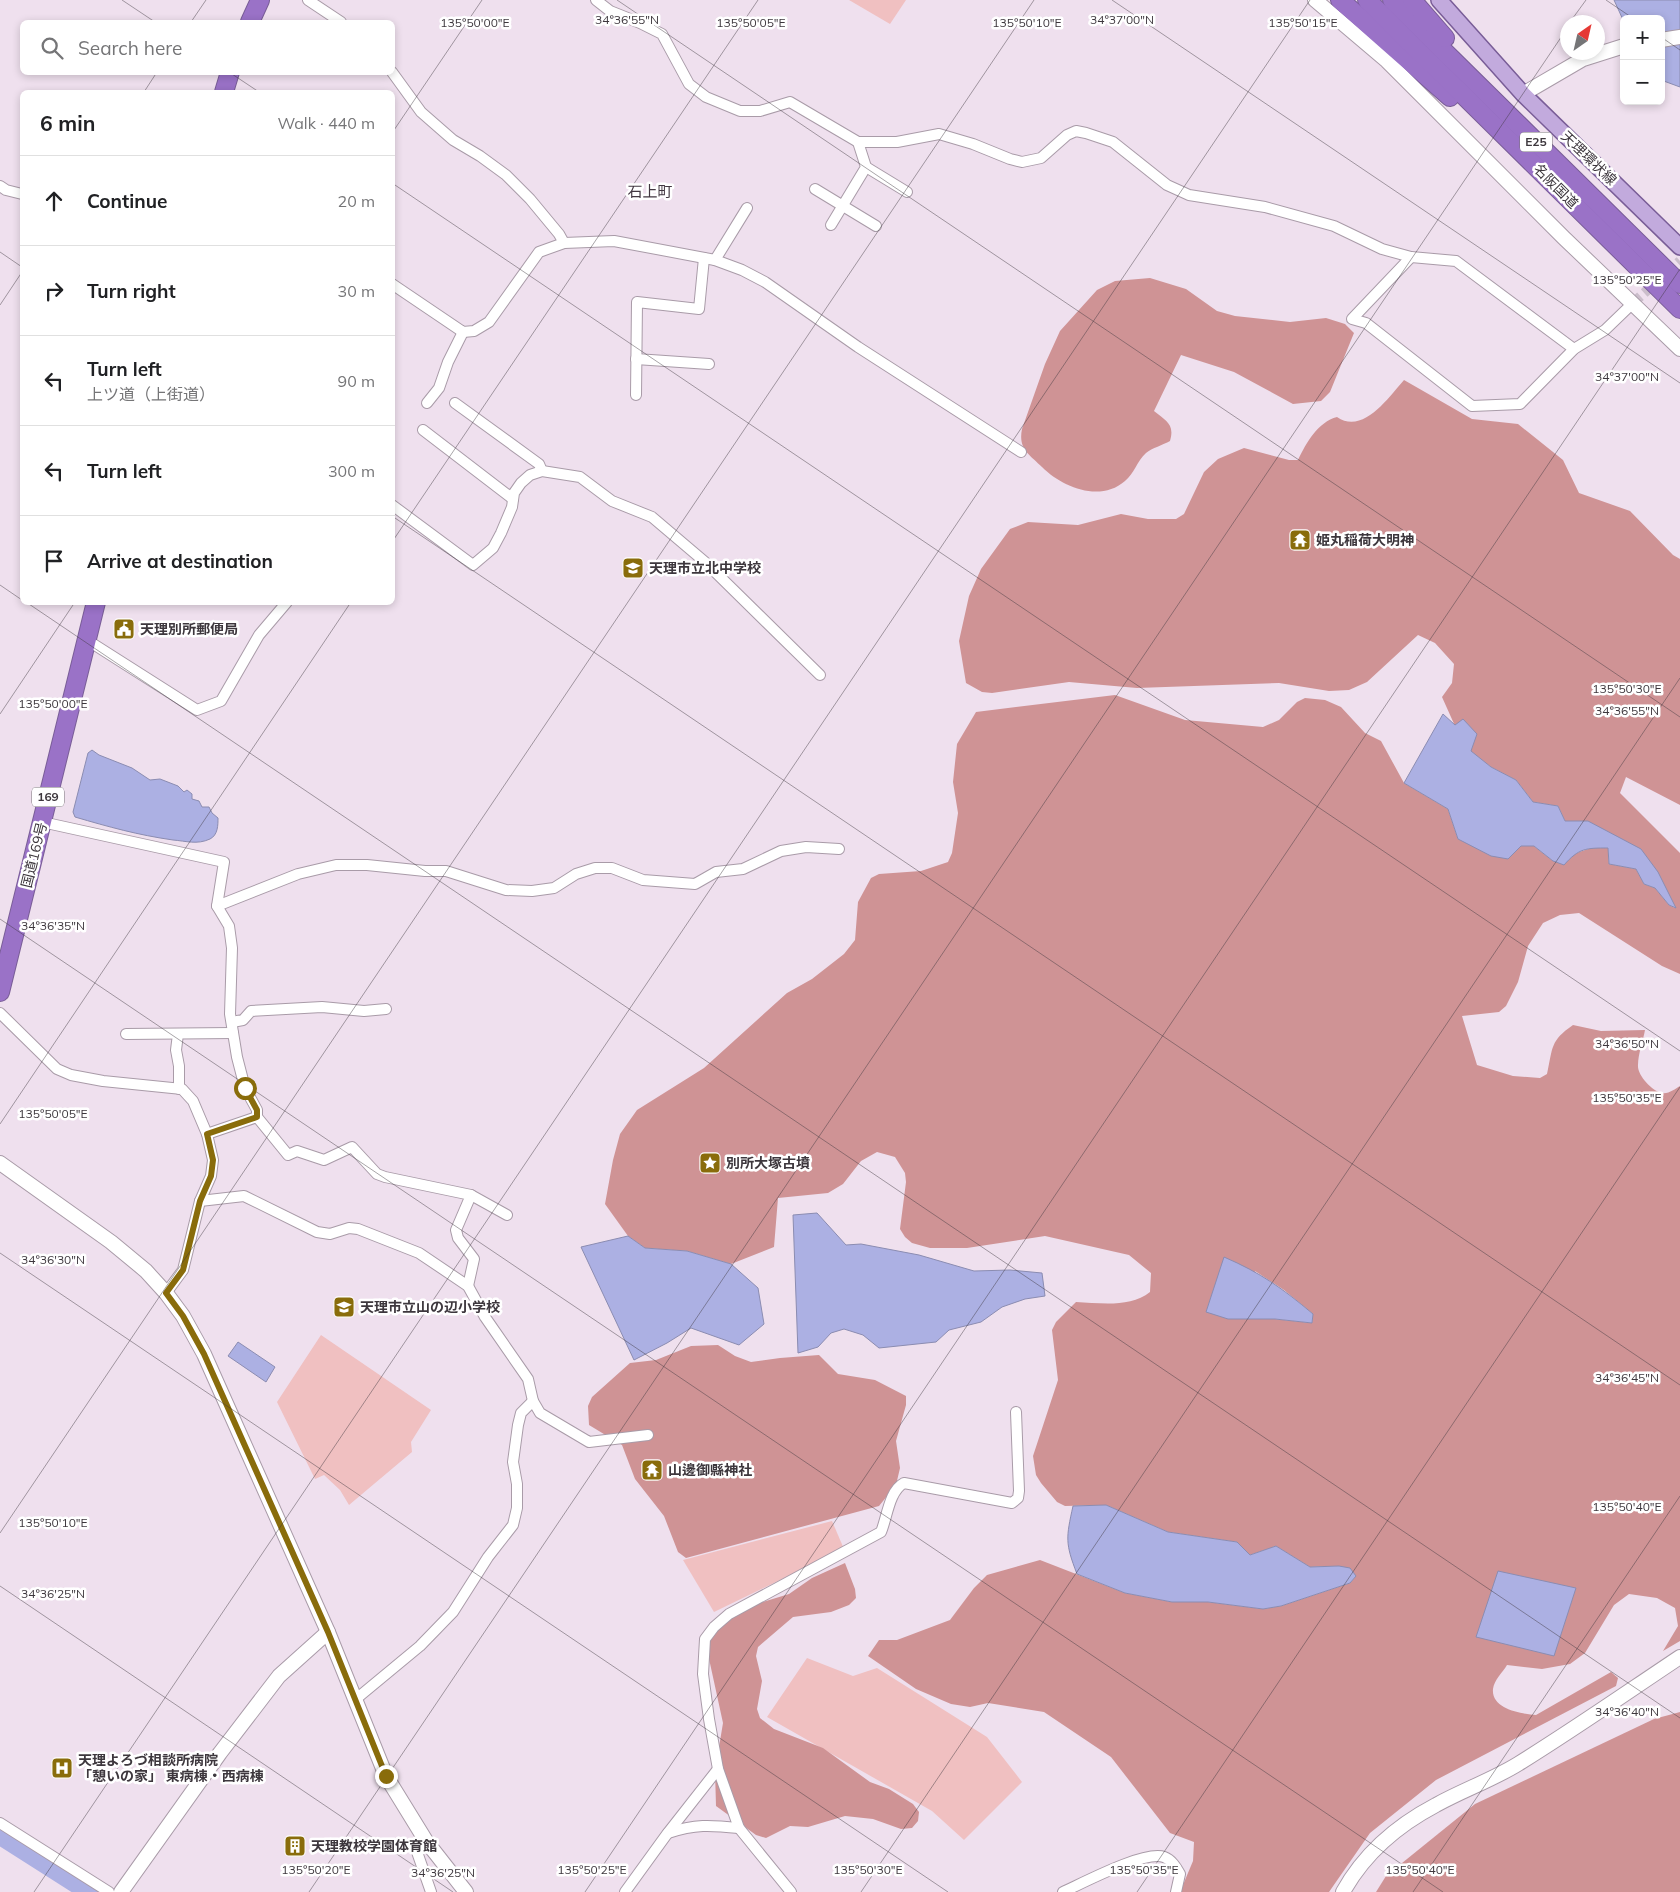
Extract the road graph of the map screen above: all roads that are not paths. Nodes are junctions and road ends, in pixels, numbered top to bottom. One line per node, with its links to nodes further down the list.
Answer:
1 (260, 0): 10 (highway)
2 (308, 0): 11 (street)
3 (596, 0): 19 (street)
4 (1315, 0): 37 (street)
5 (1340, 0): 26 (highway, E25)
6 (1367, 0): 26 (highway, 名阪国道 / E25)
7 (1392, 0): 35 (highway, 名阪国道 / E25)
8 (1412, 0): 35 (highway, E25)
9 (1439, 0): 18 (main road, 天理環状線)
10 (251, 20)
11 (338, 20)
12 (1680, 37): 13 (street)
13 (1665, 39)
14 (1620, 46): 18 (street)
15 (229, 75): 17 (highway)
16 (394, 75): 30 (street)
17 (225, 90)
18 (1523, 94): 31 (main road, 天理環状線)
19 (858, 142): 20 (street); 32 (street)
20 (866, 167): 23 (street); 25 (street)
21 (0, 186): 24 (street)
22 (815, 189): 25 (street)
23 (908, 192)
24 (20, 194)
25 (842, 206): 28 (street); 29 (street)
26 (1577, 207): 38 (highway, 名阪国道 / E25)
27 (747, 208): 34 (street)
28 (831, 225)
29 (876, 226)
30 (564, 243): 33 (street); 39 (street)
31 (1680, 247)
32 (1411, 257): 40 (street); 40 (street)
33 (704, 258): 34 (street); 42 (street)
34 (715, 260): 48 (street)
35 (1680, 284)
36 (395, 286): 39 (street)
37 (1633, 303): 40 (street); 41 (street)
38 (1680, 309)
39 (463, 332): 45 (street)
40 (1574, 349)
41 (1680, 349)
42 (636, 359): 43 (street); 44 (street)
43 (709, 364)
44 (636, 395)
45 (427, 403)
46 (455, 403): 49 (street)
47 (423, 430): 50 (street)
48 (1021, 452)
49 (542, 471): 50 (street); 55 (street)
50 (513, 498): 51 (street)
51 (395, 507)
52 (95, 605): 54 (highway, 国道169号 / 169)
53 (284, 605): 54 (street)
54 (87, 640): 56 (highway, 国道169号 / 169)
55 (820, 675)
56 (42, 822): 58 (street); 59 (highway, 国道169号 / 169)
57 (839, 849): 58 (street)
58 (217, 906): 62 (street)
59 (0, 992)
60 (386, 1009): 62 (street)
61 (0, 1013): 66 (street)
62 (232, 1022): 63 (street)
63 (233, 1033): 65 (street); 67 (street)
64 (126, 1034): 65 (street)
65 (178, 1034): 66 (street)
66 (179, 1088): 68 (street)
67 (257, 1117): 68 (street); 70 (street)
68 (207, 1134): 71 (street)
69 (0, 1163): 74 (street)
70 (471, 1195): 72 (street); 73 (street)
71 (200, 1201): 73 (street); 74 (street)
72 (507, 1215)
73 (468, 1286): 75 (street)
74 (166, 1293): 78 (street)
75 (532, 1401): 77 (street); 80 (street)
76 (1016, 1412): 81 (street)
77 (648, 1435)
78 (328, 1632): 80 (street); 87 (street)
79 (1680, 1657): 94 (street)
80 (356, 1699): 85 (street)
81 (718, 1769): 83 (street); 84 (street)
82 (0, 1823): 86 (street)
83 (738, 1828): 84 (street); 91 (street)
84 (667, 1834): 90 (street)
85 (422, 1835): 88 (street); 89 (street)
86 (109, 1892)
87 (121, 1892)
88 (431, 1892)
89 (466, 1892)
90 (625, 1892)
91 (791, 1892)
92 (1063, 1892): 93 (street)
93 (1176, 1892)
94 (1343, 1892)

